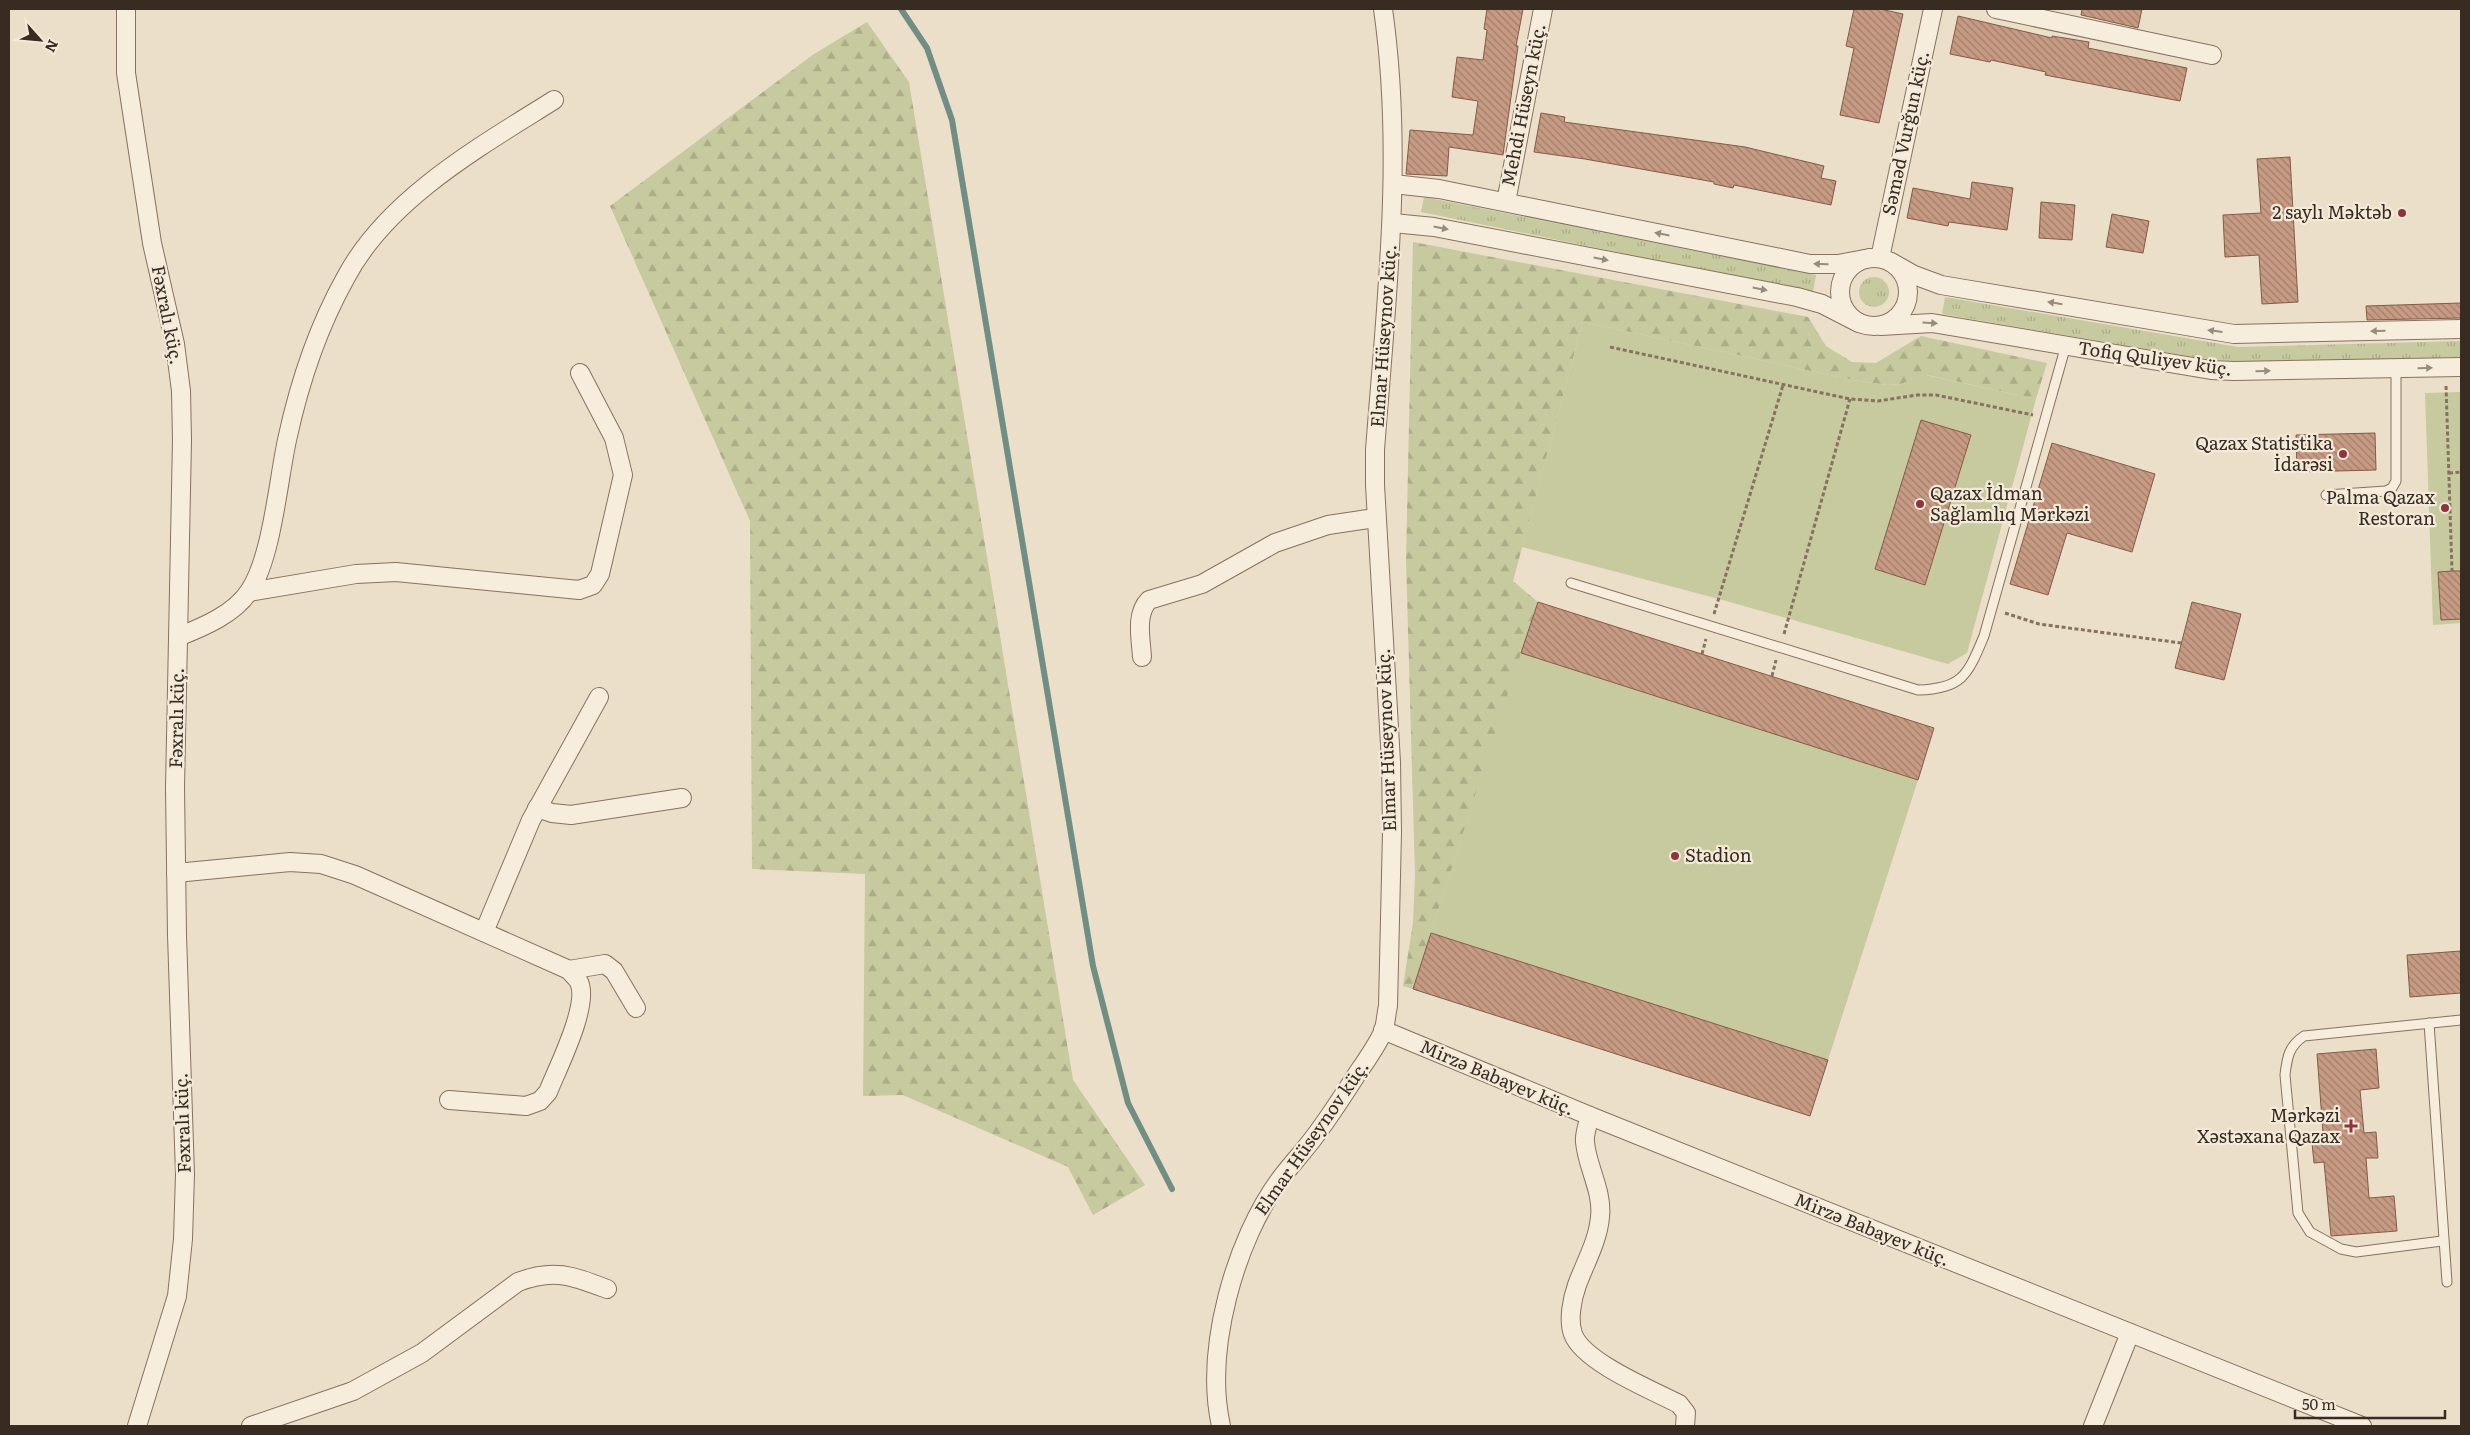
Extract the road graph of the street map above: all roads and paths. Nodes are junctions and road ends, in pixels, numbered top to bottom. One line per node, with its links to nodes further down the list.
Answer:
1 (126, 9): 32 (street, Fəxralı küç.)
2 (1383, 9): 8 (street, Elmar Hüseynov küç.)
3 (1543, 9): 9 (street, Mehdi Hüseyn küç.)
4 (1933, 9): 11 (street, Səməd Vurğun küç.)
5 (1996, 9): 6 (street)
6 (2212, 54)
7 (554, 100): 29 (street)
8 (1393, 184): 9 (street); 10 (street, Elmar Hüseynov küç.)
9 (1506, 202): 11 (street, one-way to 9)
10 (1393, 224): 12 (street, Tofiq Quliyev küç., one-way to 12); 26 (street, Elmar Hüseynov küç.)
11 (1880, 260): 12 (street); 13 (street); 14 (street, Tofiq Quliyev küç., one-way to 11)
12 (1859, 322): 13 (street, Tofiq Quliyev küç.)
13 (1881, 326): 16 (street, Tofiq Quliyev küç., one-way to 16)
14 (2461, 329)
15 (1610, 346): 20 (path)
16 (2066, 346): 18 (street, Tofiq Quliyev küç., one-way to 18); 22 (lane)
17 (2453, 367): 18 (street, Tofiq Quliyev küç., one-way to 17); 24 (path)
18 (2396, 369): 25 (lane)
19 (580, 373): 29 (street)
20 (1783, 385): 21 (path); 31 (path)
21 (1850, 399): 22 (path); 34 (path)
22 (2045, 418): 30 (lane)
23 (2461, 472): 24 (path)
24 (2449, 473): 27 (path)
25 (2326, 495)
26 (1376, 518): 36 (street); 47 (street, Elmar Hüseynov küç.)
27 (2452, 571)
28 (1571, 583): 31 (lane)
29 (249, 592): 32 (street)
30 (1992, 609): 33 (path); 34 (lane)
31 (1710, 626): 34 (lane); 35 (path)
32 (178, 637): 41 (street, Fəxralı küç.)
33 (2181, 644)
34 (1780, 648): 37 (path)
35 (1702, 654)
36 (1142, 657)
37 (1772, 676)
38 (599, 697): 40 (street)
39 (682, 798): 40 (street)
40 (537, 808): 42 (street)
41 (176, 873): 42 (street); 55 (street, Fəxralı küç.)
42 (484, 932): 43 (street)
43 (569, 970): 44 (street); 48 (street)
44 (636, 1008)
45 (2461, 1020): 46 (lane)
46 (2429, 1023): 50 (lane); 50 (lane)
47 (1383, 1030): 49 (street, Mirzə Babayev küç.); 57 (street, Elmar Hüseynov küç.)
48 (449, 1100)
49 (1590, 1116): 53 (street, Mirzə Babayev küç.); 58 (street)
50 (2442, 1241): 51 (lane)
51 (2447, 1282)
52 (607, 1289): 56 (street)
53 (2130, 1333): 54 (street, Mirzə Babayev küç.); 59 (street)
54 (2352, 1424)
55 (137, 1426)
56 (251, 1426)
57 (1220, 1426)
58 (1685, 1426)
59 (2094, 1426)

